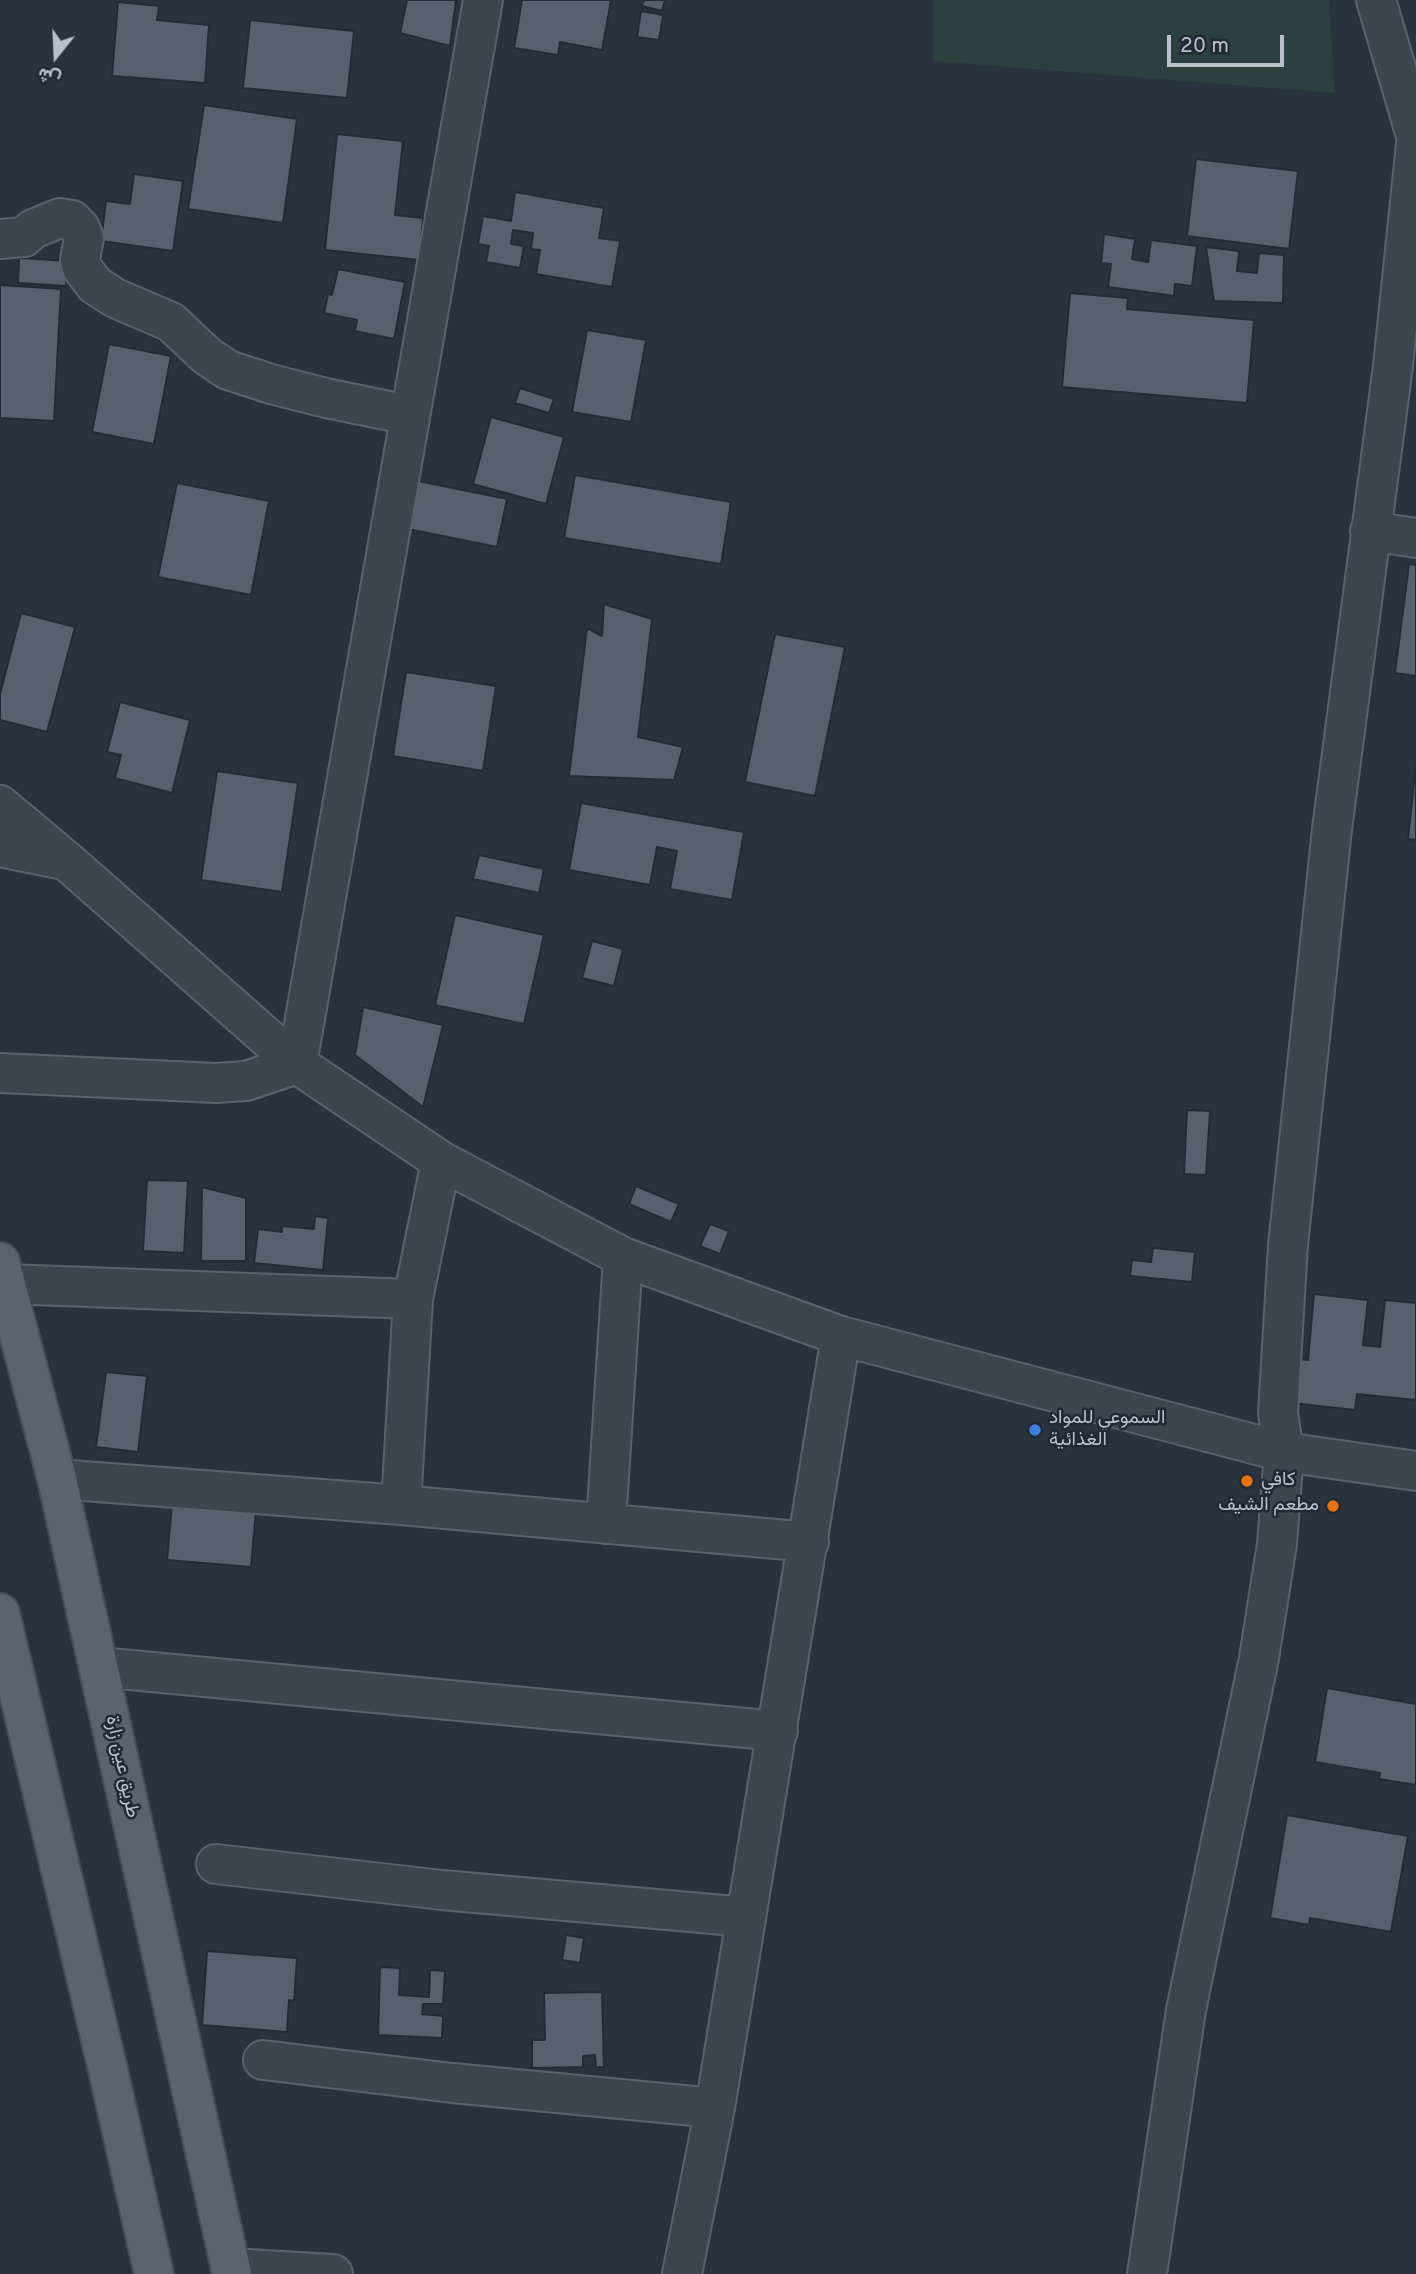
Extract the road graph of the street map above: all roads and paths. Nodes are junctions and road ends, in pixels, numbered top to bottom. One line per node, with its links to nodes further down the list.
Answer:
1 (483, 0): 6 (street)
2 (1376, 0): 3 (street)
3 (1416, 136)
4 (1416, 144): 7 (street)
5 (0, 239): 6 (street)
6 (409, 415): 12 (street)
7 (1370, 531): 8 (street); 19 (street)
8 (1416, 538)
9 (0, 806): 11 (street)
10 (0, 847): 11 (street)
11 (68, 862): 12 (street)
12 (297, 1065): 13 (street); 14 (street)
13 (0, 1073)
14 (441, 1161): 15 (street); 17 (street)
15 (623, 1257): 18 (street); 23 (street)
16 (3, 1273): 17 (street); 21 (main road, طريق عين زارة)
17 (413, 1299): 22 (street)
18 (841, 1336): 19 (street); 24 (street)
19 (1284, 1452): 20 (street); 36 (street)
20 (1416, 1471)
21 (57, 1479): 22 (street); 26 (main road, طريق عين زارة)
22 (401, 1505): 23 (street)
23 (606, 1524): 24 (street)
24 (809, 1542): 27 (street)
25 (0, 1613): 33 (main road)
26 (99, 1667): 27 (street); 32 (main road, طريق عين زارة)
27 (778, 1731): 29 (street)
28 (216, 1864): 29 (street)
29 (746, 1917): 31 (street)
30 (264, 2060): 31 (street)
31 (715, 2108): 35 (street)
32 (232, 2271): 34 (street)
33 (154, 2274)
34 (333, 2274)
35 (682, 2274)
36 (1147, 2274)

